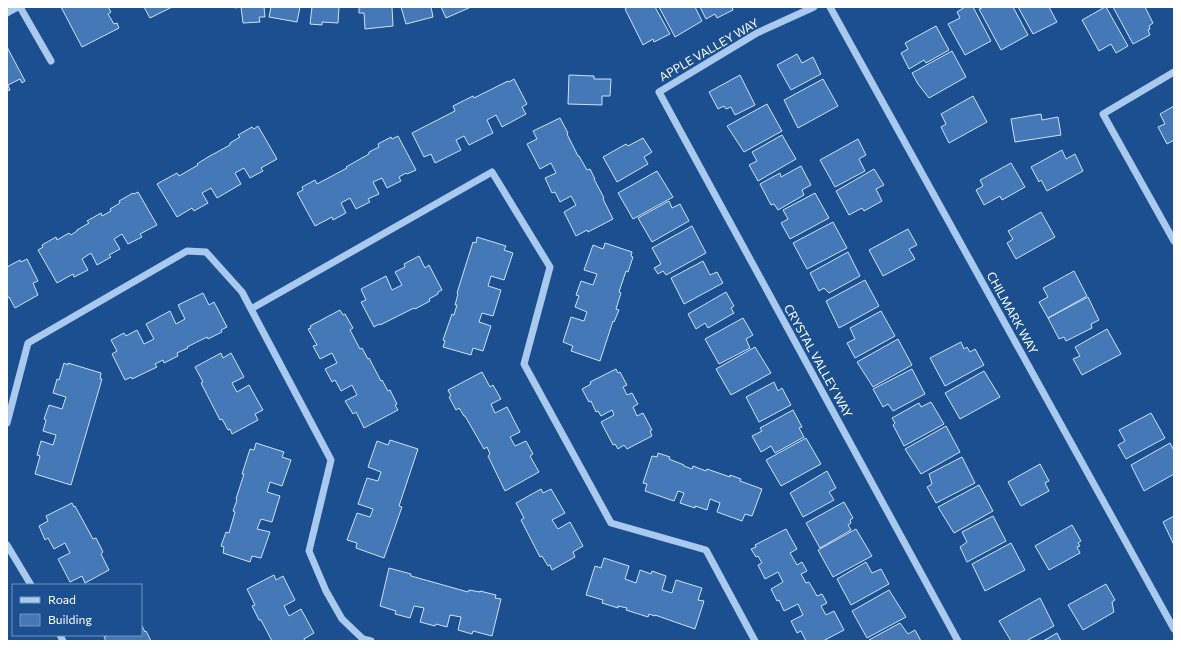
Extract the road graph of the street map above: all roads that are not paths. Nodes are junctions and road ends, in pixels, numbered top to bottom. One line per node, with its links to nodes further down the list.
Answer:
1 (19, 7): 4 (street); 5 (street)
2 (814, 7): 7 (street, APPLE VALLEY WAY)
3 (830, 7): 13 (street, CHILMARK WAY)
4 (7, 13)
5 (51, 61)
6 (1174, 72): 8 (street)
7 (659, 92): 16 (street, CRYSTAL VALLEY WAY)
8 (1174, 241)
9 (250, 309): 10 (street); 14 (street); 15 (street)
10 (7, 423)
11 (7, 545): 12 (street)
12 (29, 584)
13 (1174, 629)
14 (371, 641)
15 (755, 641)
16 (958, 641)

